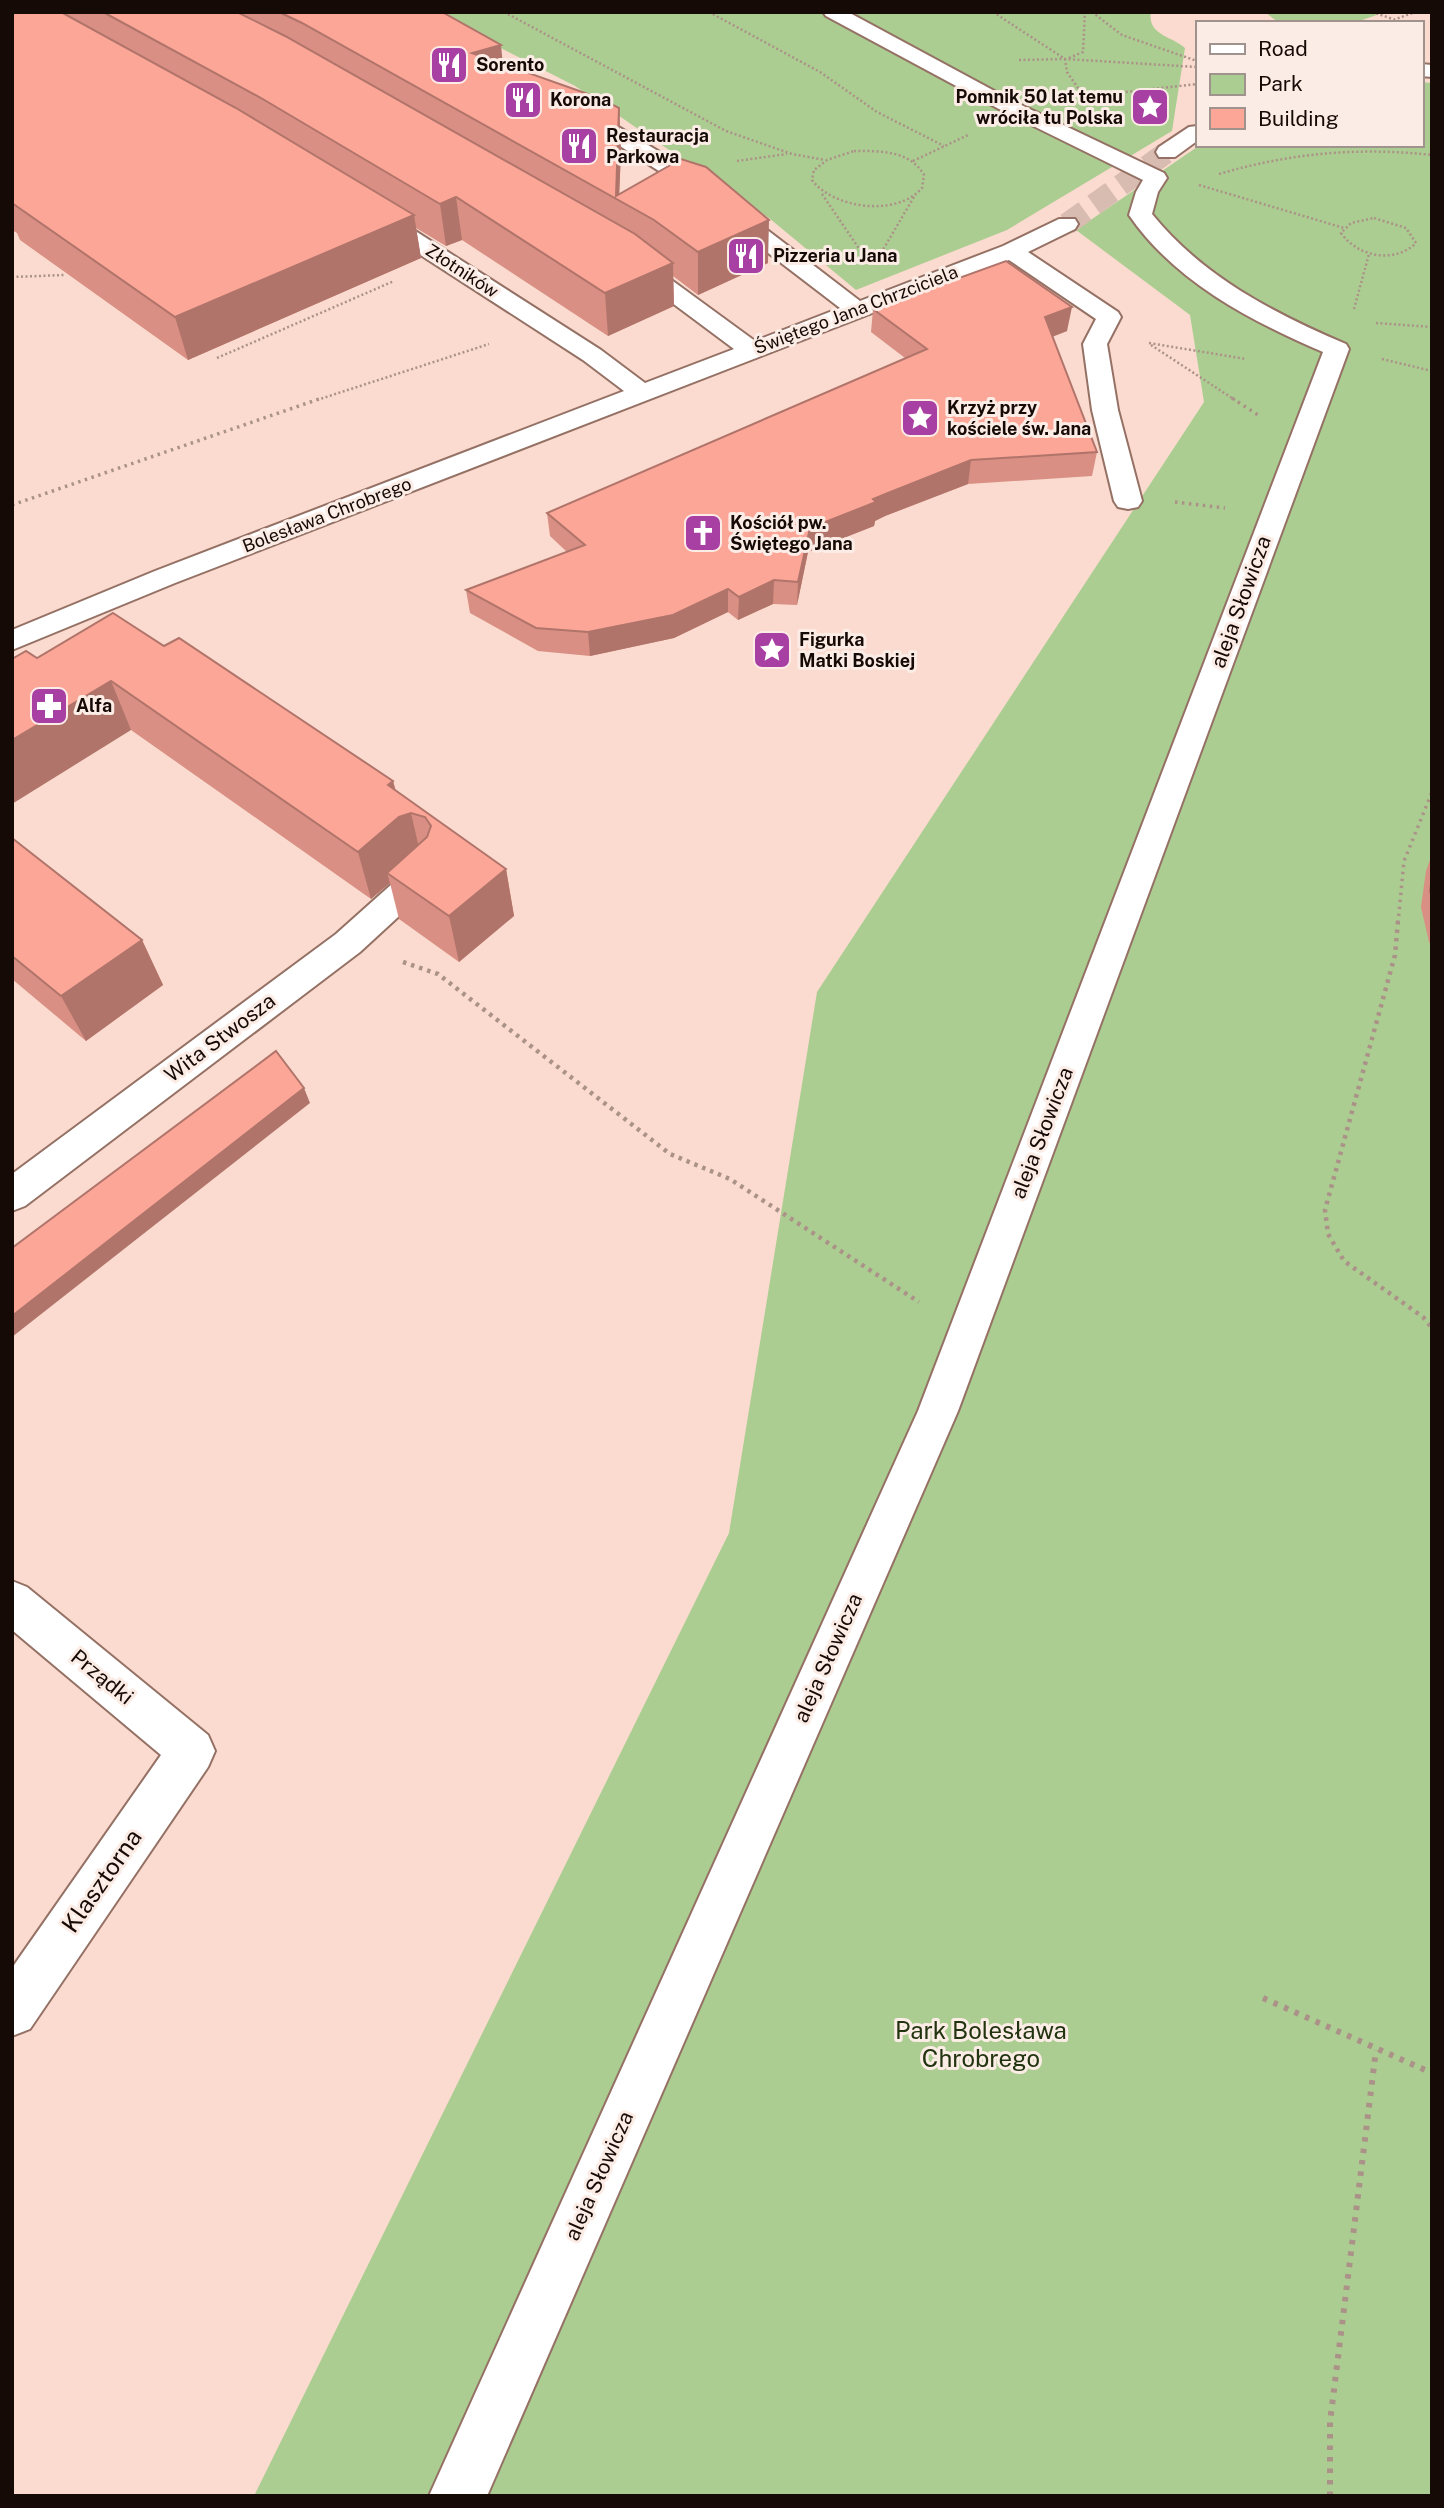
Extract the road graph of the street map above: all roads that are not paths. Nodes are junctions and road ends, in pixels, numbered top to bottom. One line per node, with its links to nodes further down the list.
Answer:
1 (833, 12): 4 (street)
2 (552, 95): 9 (street)
3 (1196, 133): 4 (street)
4 (1162, 165): 20 (street, aleja Słowicza)
5 (358, 205): 11 (street, Złotników)
6 (1067, 224): 8 (street, Świętego Jana Chrzciciela)
7 (612, 250): 10 (street)
8 (1011, 251): 9 (street, Świętego Jana Chrzciciela); 12 (street)
9 (857, 310): 10 (street, Świętego Jana Chrzciciela)
10 (751, 350): 11 (street, Świętego Jana Chrzciciela)
11 (642, 393): 14 (street, Bolesława Chrobrego)
12 (1128, 500)
13 (12, 609): 14 (street)
14 (25, 635)
15 (422, 875): 16 (street, Wita Stwosza)
16 (12, 1195)
17 (12, 1602): 18 (street, Prządki)
18 (192, 1751): 19 (street, Klasztorna)
19 (12, 2011)
20 (458, 2496)

